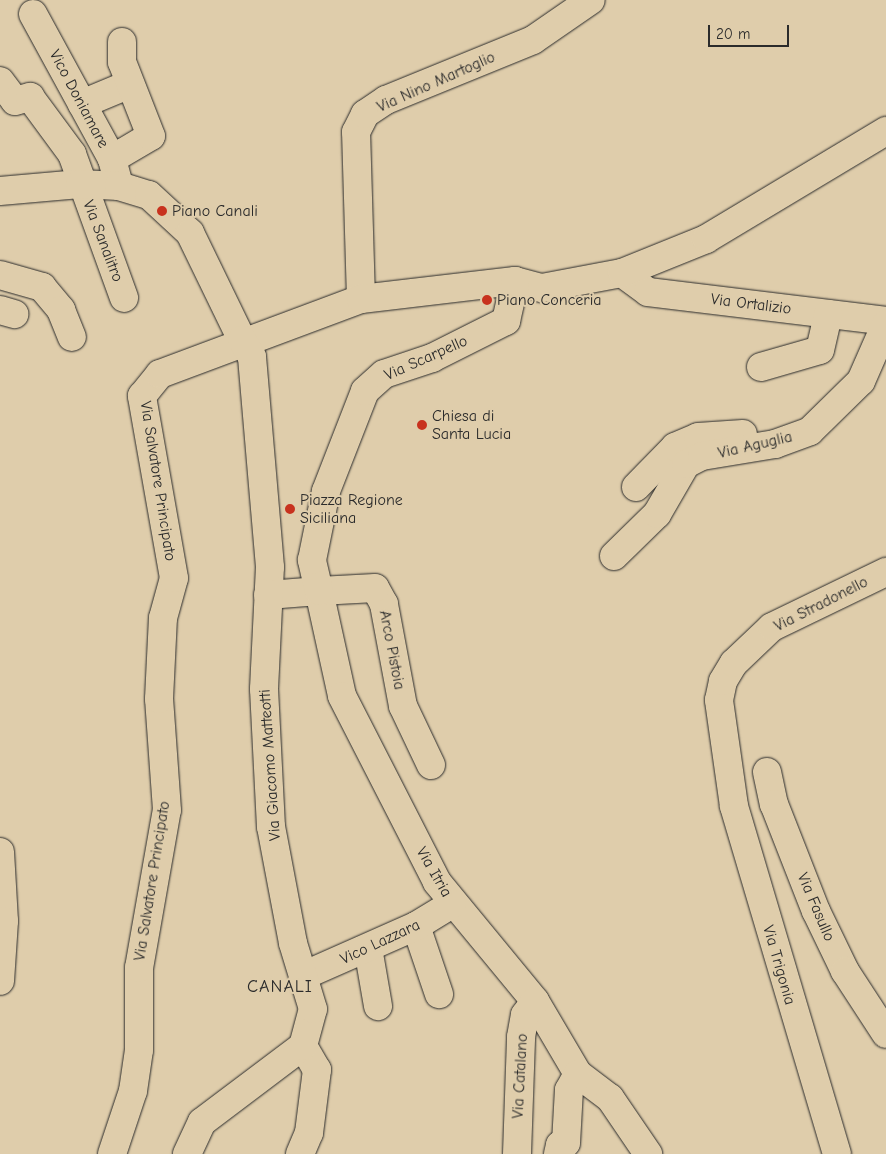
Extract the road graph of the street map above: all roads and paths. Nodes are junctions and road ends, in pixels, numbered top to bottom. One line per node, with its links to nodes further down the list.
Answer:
1 (590, 0): 16 (street, Via Nino Martoglio)
2 (33, 14): 6 (street, Vico Doniamare)
3 (122, 42): 5 (street)
4 (0, 81): 9 (street, Via Sanalitro)
5 (130, 84): 6 (street); 8 (street)
6 (82, 104): 8 (street, Vico Doniamare)
7 (886, 131): 12 (street)
8 (112, 159): 10 (street, Vico Doniamare)
9 (80, 184): 10 (street); 11 (street); 15 (street, Via Sanalitro)
10 (119, 186): 20 (street)
11 (0, 191)
12 (622, 273): 14 (street); 17 (street, Via Ortalizio)
13 (0, 275): 19 (street)
14 (515, 281): 16 (street, Via Salvatore Principato); 26 (street, Via Scarpello)
15 (124, 298)
16 (362, 299): 20 (street, Via Salvatore Principato)
17 (828, 314): 18 (street, Via Ortalizio); 21 (street)
18 (886, 323): 22 (street, Via Aguglia)
19 (72, 337)
20 (242, 340): 27 (street); 44 (street, Via Salvatore Principato)
21 (761, 367)
22 (837, 406): 23 (street); 24 (street, Via Aguglia)
23 (636, 487)
24 (614, 556)
25 (886, 572): 30 (street, Via Stradonello)
26 (319, 591): 27 (street); 28 (street, Arco Pistoia); 32 (street, Via Itria)
27 (268, 595): 35 (street, Via Giacomo Matteotti)
28 (431, 764)
29 (767, 772): 40 (street, Via Fasullo)
30 (730, 774): 49 (street, Via Trigonia)
31 (0, 852): 36 (street)
32 (452, 904): 33 (street, Vico Lazzara); 38 (street, Via Itria)
33 (416, 926): 34 (street, Vico Lazzara); 37 (street)
34 (368, 948): 35 (street, Vico Lazzara); 39 (street)
35 (306, 975): 41 (street, Via Giacomo Matteotti)
36 (0, 981)
37 (440, 994)
38 (535, 1001): 42 (street, Via Itria); 47 (street, Via Catalano)
39 (378, 1006)
40 (886, 1034)
41 (303, 1046): 45 (street); 46 (street)
42 (578, 1074): 43 (street); 48 (street, Via Itria)
43 (562, 1149)
44 (112, 1154)
45 (188, 1154)
46 (300, 1154)
47 (517, 1154)
48 (648, 1154)
49 (837, 1154)

